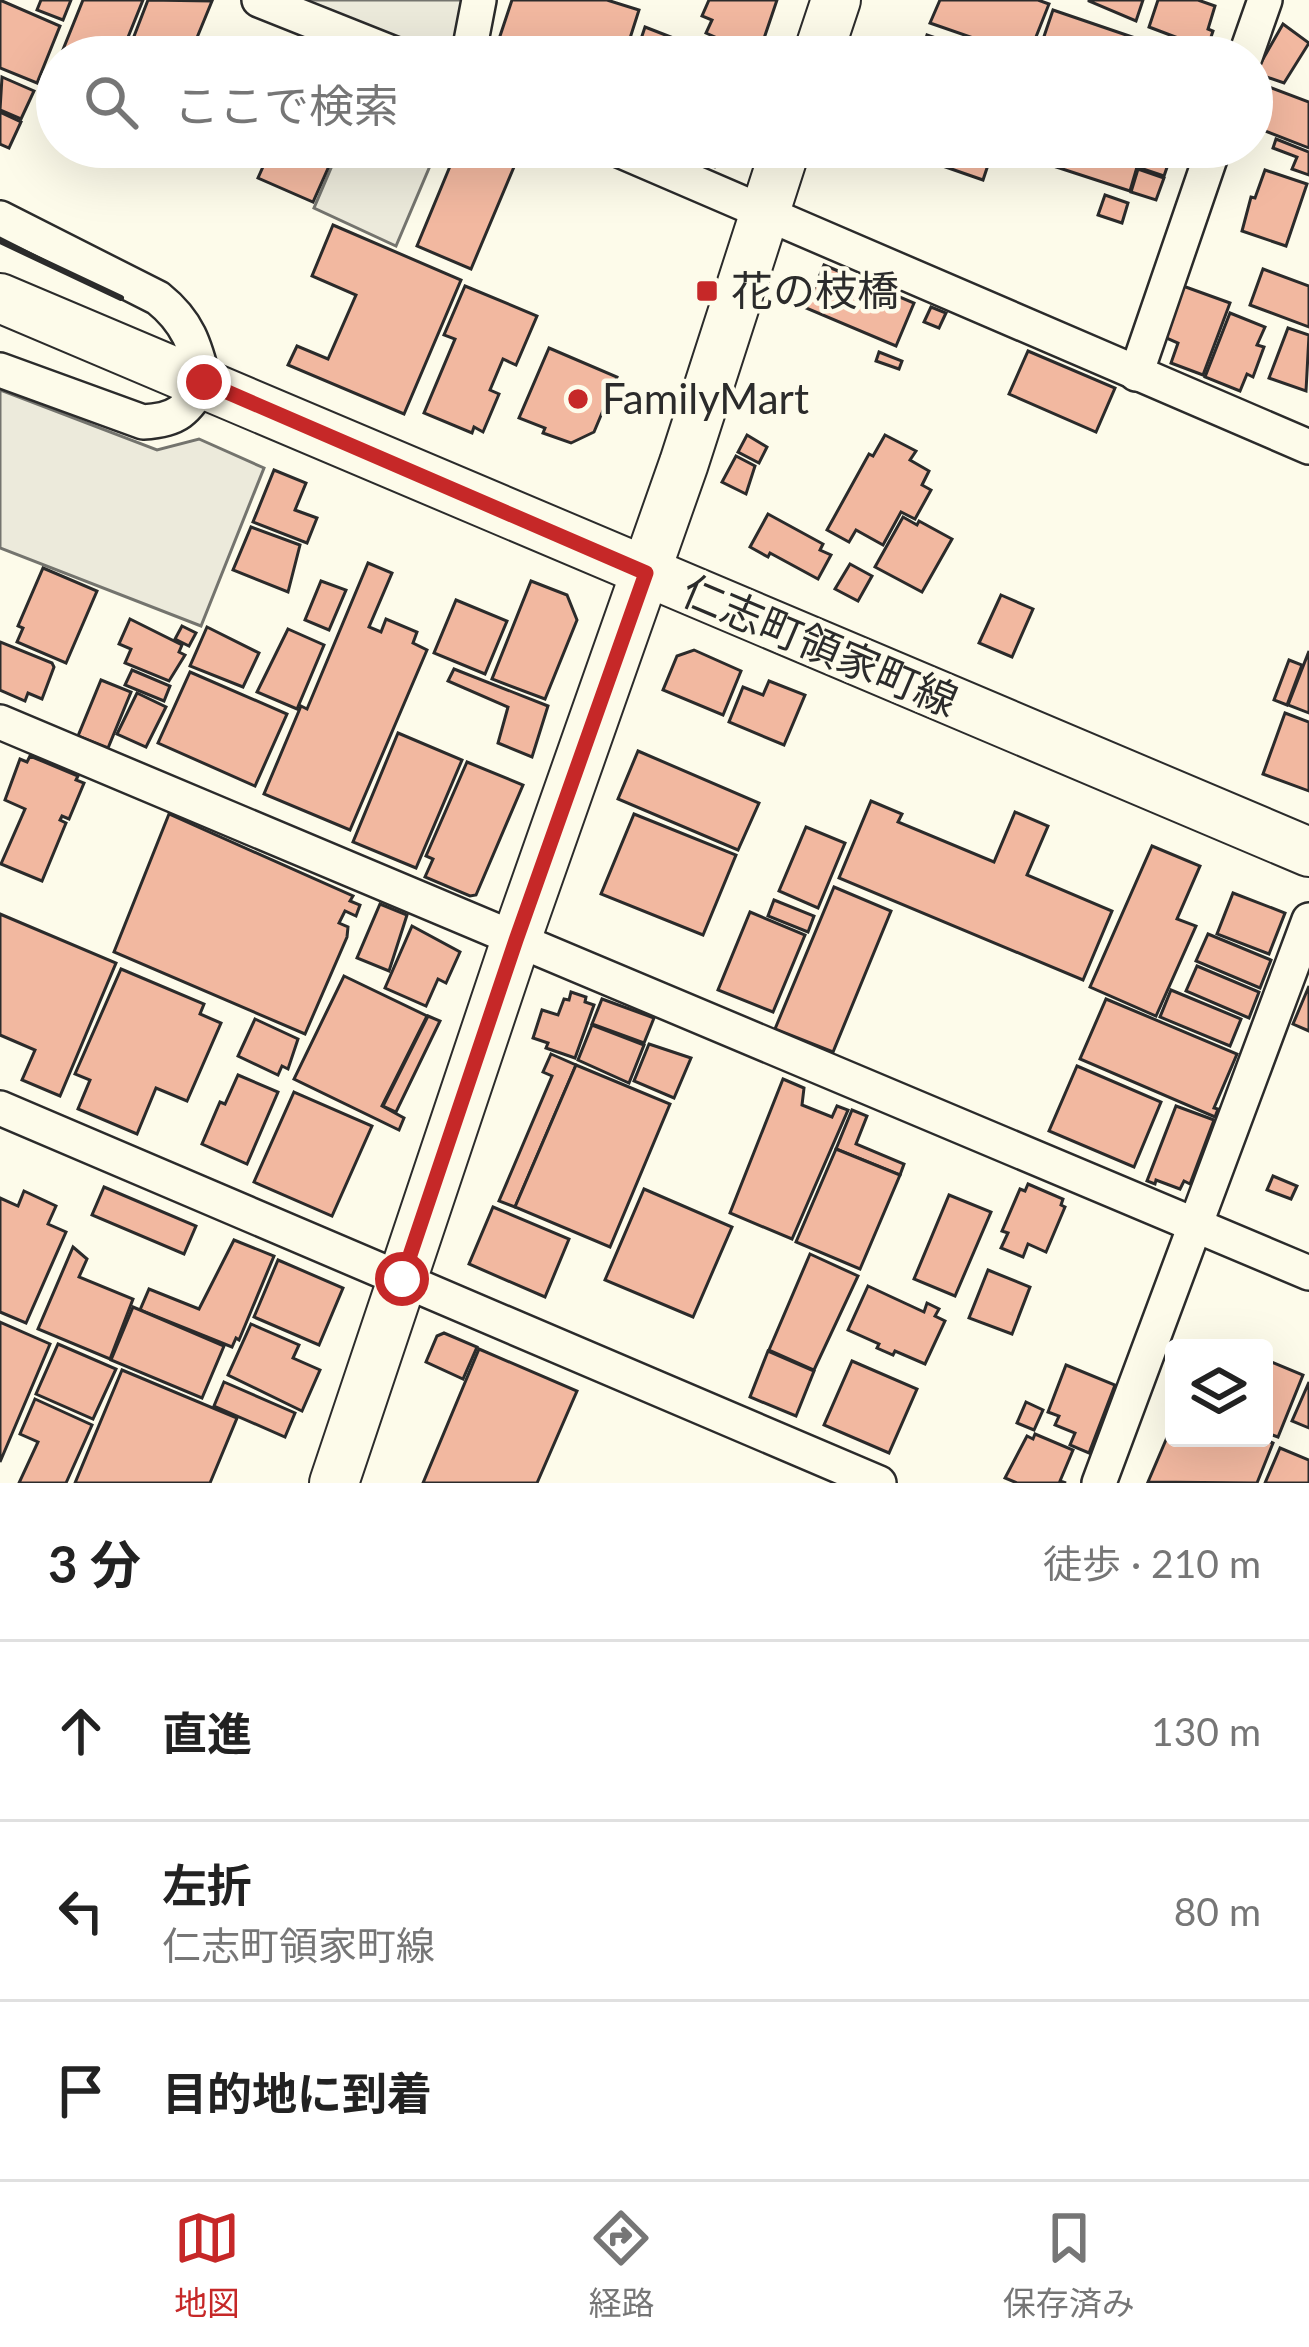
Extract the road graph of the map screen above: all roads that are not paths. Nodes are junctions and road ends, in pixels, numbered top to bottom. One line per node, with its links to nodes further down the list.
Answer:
1 (259, 0): 5 (street)
2 (479, 0): 6 (street)
3 (836, 0): 7 (street)
4 (1265, 0): 8 (street)
5 (349, 36)
6 (472, 36)
7 (824, 36)
8 (1253, 36)
9 (659, 168): 12 (street)
10 (779, 168): 12 (street)
11 (1207, 168): 16 (street)
12 (763, 214): 16 (street); 19 (street)
13 (0, 218): 17 (street)
14 (0, 298): 17 (street, 仁志町領家町線)
15 (0, 370): 17 (street)
16 (1136, 374): 18 (street)
17 (204, 382): 19 (street, 仁志町領家町線)
18 (1309, 447)
19 (646, 573): 21 (street, 仁志町領家町線); 23 (street)
20 (0, 722): 23 (street)
21 (1309, 852)
22 (1309, 920): 25 (street)
23 (516, 940): 25 (street); 27 (street)
24 (0, 1108): 27 (street)
25 (1195, 1226): 26 (street); 30 (street)
26 (1309, 1274)
27 (402, 1279): 28 (street); 29 (street)
28 (334, 1483)
29 (879, 1483)
30 (1099, 1483)

